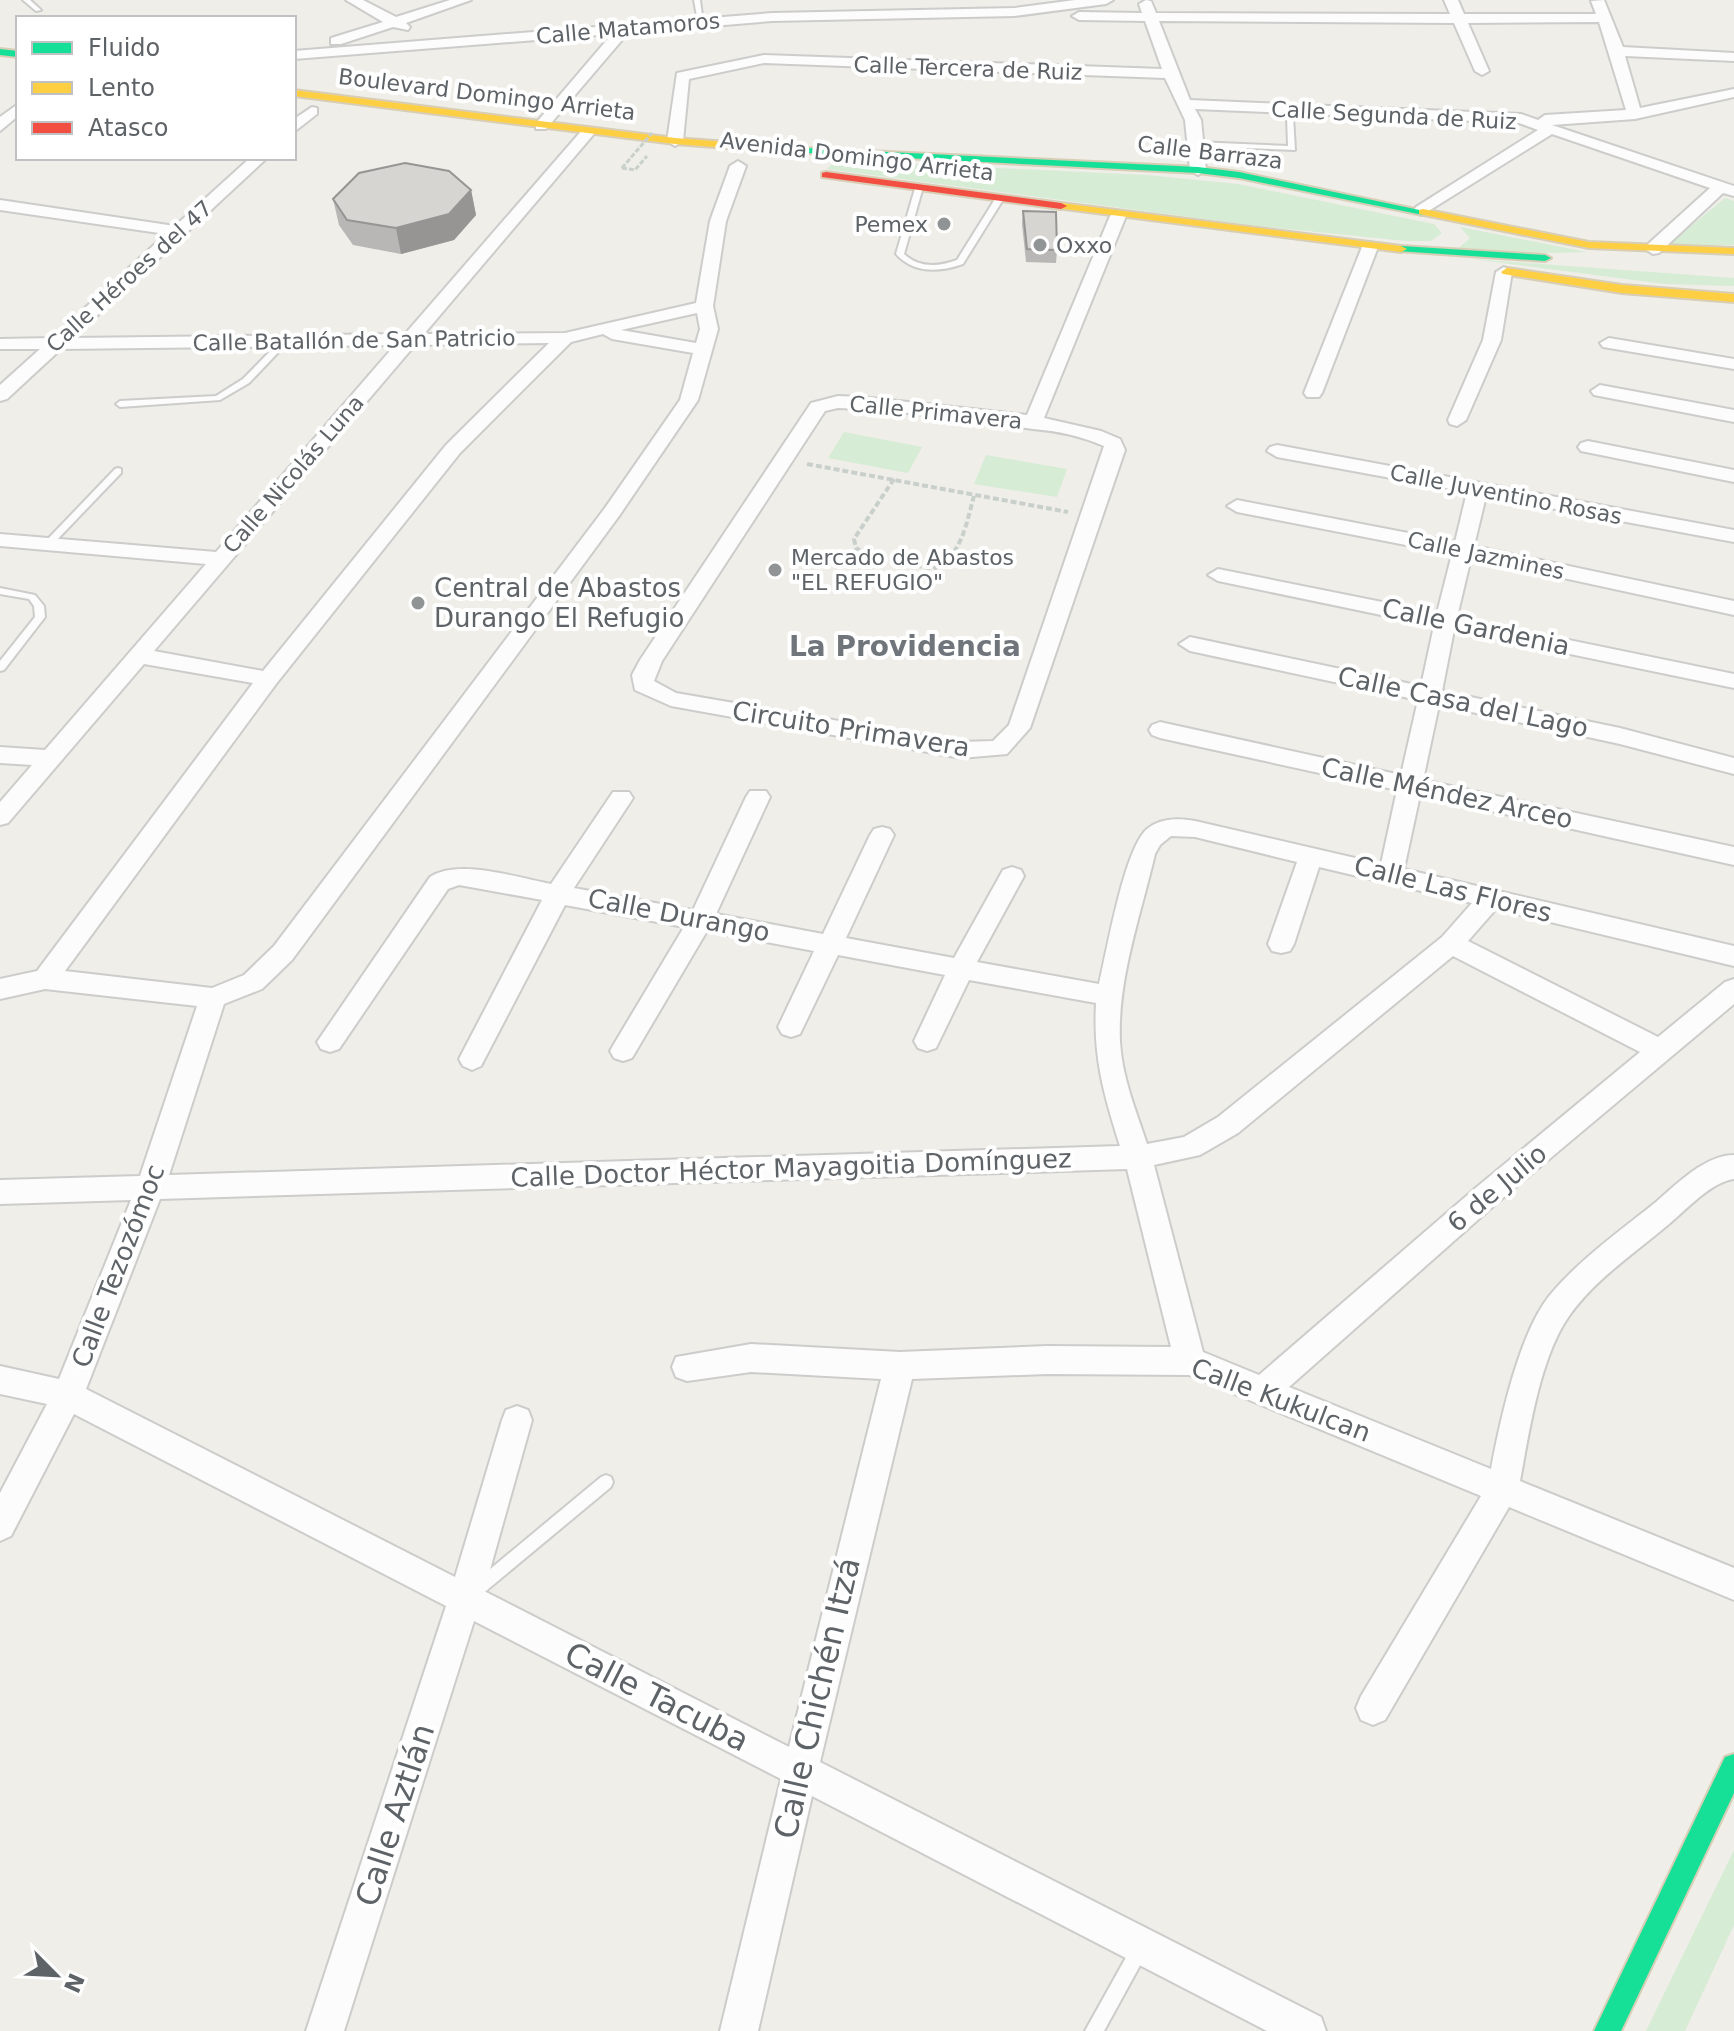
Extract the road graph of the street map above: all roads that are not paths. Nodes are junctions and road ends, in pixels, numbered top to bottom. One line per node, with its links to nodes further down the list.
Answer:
1 (26, 0): 10 (lane)
2 (353, 0): 17 (street)
3 (464, 0): 17 (street)
4 (697, 0): 16 (lane)
5 (1106, 0): 11 (street, Calle Matamoros)
6 (1144, 0): 13 (street)
7 (1451, 0): 14 (street)
8 (1597, 0): 15 (street)
9 (906, 4): 11 (street, Calle Matamoros); 12 (street, Calle Matamoros); 12 (street)
10 (38, 10)
11 (1015, 12): 13 (street)
12 (876, 13): 19 (street, Calle Matamoros)
13 (1153, 18): 14 (street); 26 (street)
14 (1461, 18): 15 (street); 25 (street)
15 (1602, 18): 21 (street)
16 (701, 22): 18 (street, Calle Matamoros); 19 (street, Calle Matamoros)
17 (394, 23): 20 (street); 22 (street)
18 (624, 29): 20 (street, Calle Matamoros); 36 (street)
19 (768, 38): 26 (street, Calle Tercera de Ruiz); 39 (street)
20 (433, 43): 23 (street, Calle Matamoros)
21 (1617, 51): 24 (street); 32 (street)
22 (296, 53)
23 (296, 54)
24 (1734, 57)
25 (1482, 71)
26 (1172, 74): 29 (street)
27 (296, 93): 36 (main road, Boulevard Domingo Arrieta)
28 (1734, 93): 32 (street)
29 (1187, 104): 34 (street, Calle Segunda de Ruiz); 40 (street)
30 (16, 110): 35 (street)
31 (303, 110): 38 (main road, Avenida Domingo Arrieta)
32 (1635, 115): 34 (street)
33 (1290, 116): 40 (lane)
34 (1521, 119): 37 (street, Calle Segunda de Ruiz)
35 (0, 126)
36 (541, 126): 38 (main road, Boulevard Domingo Arrieta)
37 (1548, 130): 46 (street, Calle Segunda de Ruiz); 49 (street)
38 (582, 139): 39 (main road, Boulevard Domingo Arrieta); 42 (main road, Avenida Domingo Arrieta); 63 (street, Calle Nicolás Luna)
39 (675, 141): 43 (main road, Calle Barraza)
40 (1196, 144): 44 (street)
41 (257, 160): 51 (street, Calle Héroes del 47)
42 (731, 165): 43 (main road, Avenida Domingo Arrieta); 61 (street)
43 (825, 165): 44 (main road, Calle Barraza); 45 (main road, Avenida Domingo Arrieta)
44 (1198, 170): 49 (main road, Calle Barraza)
45 (919, 187): 47 (main road, Avenida Domingo Arrieta); 47 (lane)
46 (1727, 189): 54 (street)
47 (1000, 198): 50 (main road, Avenida Domingo Arrieta)
48 (0, 205): 51 (street)
49 (1422, 210): 52 (main road, Calle Barraza); 56 (main road)
50 (1118, 216): 53 (main road, Avenida Domingo Arrieta); 78 (street)
51 (177, 231): 66 (street, Calle Héroes del 47)
52 (1589, 245): 54 (main road, Calle Barraza); 58 (main road)
53 (1370, 247): 56 (main road, Avenida Domingo Arrieta); 72 (street)
54 (1653, 249): 55 (main road, Calle Barraza)
55 (1734, 251)
56 (1413, 252): 58 (main road); 59 (main road)
57 (1734, 266): 58 (main road)
58 (1694, 267)
59 (1504, 272): 60 (main road); 77 (street)
60 (1734, 298)
61 (704, 306): 62 (street, Calle Batallón de San Patricio); 69 (street)
62 (601, 332): 64 (street, Calle Batallón de San Patricio); 69 (street)
63 (411, 337): 64 (street, Calle Batallón de San Patricio); 65 (street, Calle Batallón de San Patricio); 89 (street, Calle Nicolás Luna)
64 (565, 338): 97 (street)
65 (285, 341): 66 (street, Calle Batallón de San Patricio); 75 (lane)
66 (53, 343): 68 (street, Calle Batallón de San Patricio); 73 (street, Calle Héroes del 47)
67 (1609, 343): 70 (street)
68 (0, 344)
69 (704, 350): 125 (street)
70 (1734, 364)
71 (1600, 391): 76 (street)
72 (1313, 393)
73 (0, 395)
74 (838, 402): 78 (street, Calle Primavera); 78 (street, Circuito Primavera)
75 (120, 404)
76 (1734, 416)
77 (1457, 420)
78 (1033, 423)
79 (1588, 447): 82 (street)
80 (1277, 451): 83 (street, Calle Juventino Rosas)
81 (118, 471): 87 (lane)
82 (1734, 476)
83 (1478, 488): 85 (street, Calle Juventino Rosas); 88 (street)
84 (1237, 506): 88 (street, Calle Jazmines)
85 (1734, 536)
86 (0, 540): 87 (street)
87 (48, 544): 89 (street)
88 (1464, 550): 92 (street, Calle Jazmines); 93 (street)
89 (221, 559): 95 (street, Calle Nicolás Luna)
90 (1218, 575): 93 (street, Calle Gardenia)
91 (0, 591): 96 (lane)
92 (1734, 608)
93 (1446, 620): 98 (street, Calle Gardenia); 99 (street)
94 (1190, 644): 99 (street, Calle Casa del Lago)
95 (141, 656): 97 (street); 102 (street, Calle Nicolás Luna)
96 (0, 668)
97 (268, 679): 121 (street)
98 (1734, 681)
99 (1431, 696): 103 (street, Calle Casa del Lago); 104 (street)
100 (1160, 730): 104 (street, Calle Méndez Arceo)
101 (0, 755): 102 (street)
102 (52, 758): 107 (street, Calle Nicolás Luna)
103 (1734, 766)
104 (1411, 784): 110 (street, Calle Méndez Arceo); 111 (street)
105 (758, 797): 115 (street)
106 (621, 798): 113 (street)
107 (0, 817)
108 (882, 835): 116 (street)
109 (1311, 856): 111 (street, Calle Las Flores); 117 (street); 124 (street, Calle Las Flores)
110 (1734, 856)
111 (1391, 873): 114 (street, Calle Las Flores)
112 (1012, 876): 120 (street)
113 (559, 892): 115 (street, Calle Durango); 128 (street, Calle Durango); 131 (street)
114 (1491, 898): 118 (street, Calle Doctor Héctor Mayagoitia Domínguez); 119 (street, Calle Las Flores)
115 (701, 919): 116 (street, Calle Durango); 129 (street)
116 (831, 943): 120 (street, Calle Durango); 126 (street)
117 (1281, 944)
118 (1451, 944): 130 (street); 132 (street, Calle Doctor Héctor Mayagoitia Domínguez)
119 (1734, 956)
120 (962, 967): 124 (street, Calle Durango); 127 (street)
121 (45, 979): 122 (street); 125 (street)
122 (0, 989)
123 (1734, 989): 130 (street, 6 de Julio)
124 (1109, 996): 132 (street)
125 (213, 998): 134 (street, Calle Tezozómoc)
126 (791, 1027)
127 (927, 1041)
128 (330, 1042)
129 (623, 1051)
130 (1661, 1051): 140 (street, 6 de Julio)
131 (472, 1059)
132 (1138, 1157): 134 (street, Calle Doctor Héctor Mayagoitia Domínguez); 136 (street)
133 (1734, 1167): 144 (street)
134 (151, 1186): 135 (street, Calle Doctor Héctor Mayagoitia Domínguez); 141 (street, Calle Tezozómoc)
135 (0, 1192)
136 (1190, 1361): 137 (street, Calle Kukulcan); 140 (street, Calle Kukulcan)
137 (900, 1366): 138 (street, Calle Kukulcan); 150 (street, Calle Chichén Itzá)
138 (687, 1367)
139 (0, 1380): 141 (street, Calle Tacuba)
140 (1264, 1390): 144 (street, Calle Kukulcan)
141 (68, 1395): 145 (street, Calle Tezozómoc); 147 (street, Calle Tacuba)
142 (517, 1420): 147 (street, Calle Aztlán)
143 (606, 1482): 147 (lane)
144 (1503, 1488): 146 (street, Calle Kukulcan); 148 (street)
145 (0, 1525)
146 (1734, 1584)
147 (465, 1598): 150 (street, Calle Tacuba); 152 (street, Calle Aztlán)
148 (1373, 1708)
149 (1734, 1766): 156 (main road)
150 (800, 1771): 151 (street, Calle Tacuba); 153 (street, Calle Chichén Itzá)
151 (1141, 1946): 154 (lane); 155 (street, Calle Tacuba)
152 (325, 2031)
153 (739, 2031)
154 (1094, 2031)
155 (1307, 2031)
156 (1607, 2031)

